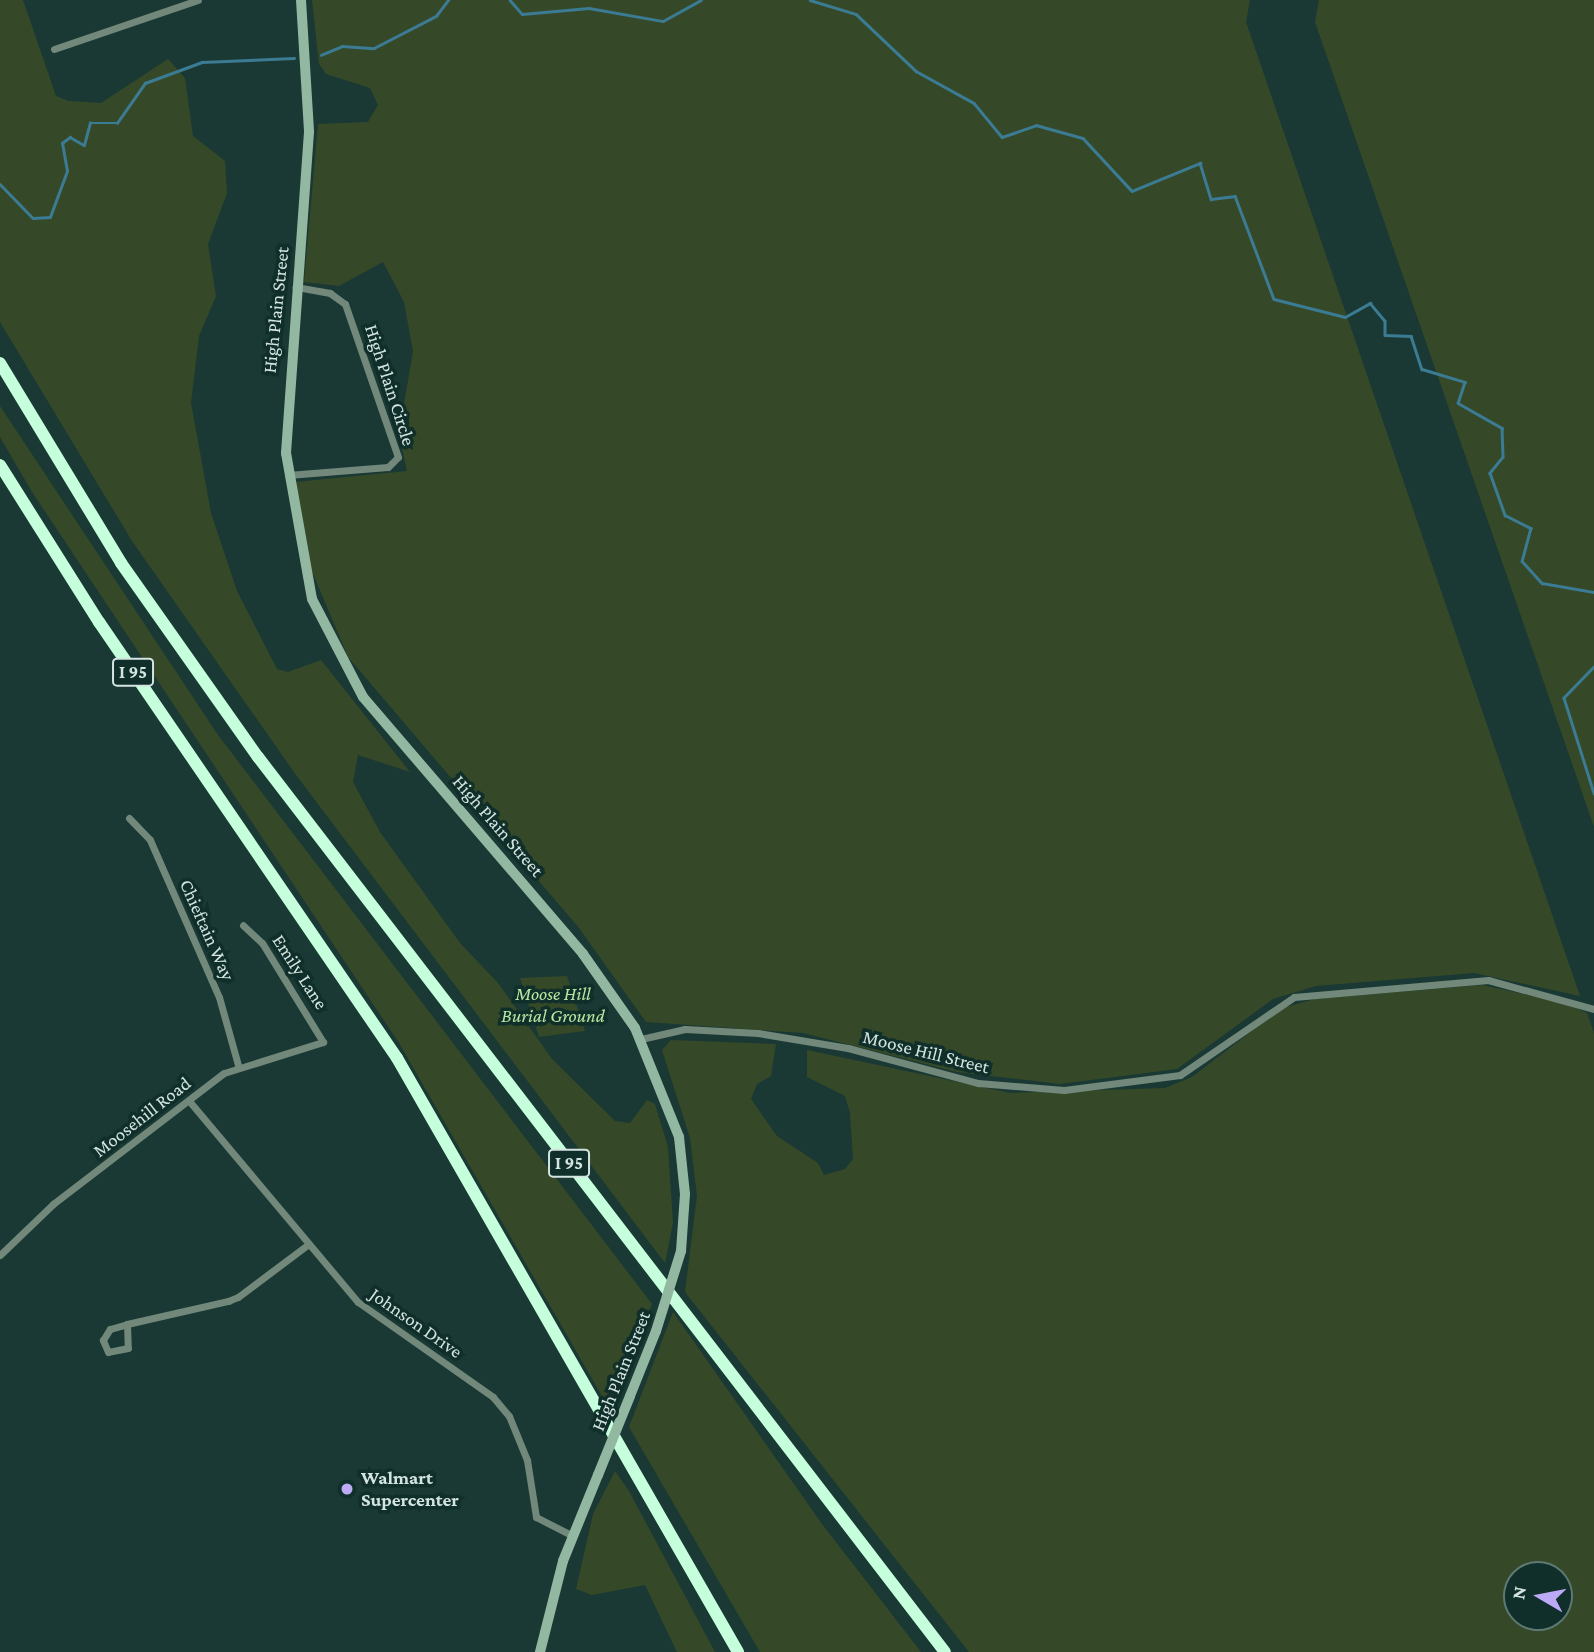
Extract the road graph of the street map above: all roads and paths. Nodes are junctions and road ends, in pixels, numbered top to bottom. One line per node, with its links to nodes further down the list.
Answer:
1 (198, 0): 3 (street)
2 (301, 0): 4 (main road, High Plain Street)
3 (54, 49)
4 (296, 287): 7 (main road, High Plain Street); 7 (street, High Plain Circle)
5 (0, 363): 21 (highway, I 95)
6 (0, 465): 20 (highway, I 95)
7 (288, 475): 11 (main road, High Plain Street)
8 (128, 818): 13 (street, Chieftain Way)
9 (243, 925): 12 (street, Emily Lane)
10 (1594, 1009): 11 (street, Moose Hill Street)
11 (641, 1039): 18 (main road, High Plain Street, bridge)
12 (323, 1042): 13 (street, Moosehill Road)
13 (238, 1065): 14 (street, Moosehill Road)
14 (190, 1102): 15 (street, Johnson Drive); 16 (street, Moosehill Road)
15 (306, 1246): 17 (street); 18 (street, Johnson Drive)
16 (0, 1255)
17 (127, 1324): 17 (street)
18 (573, 1536): 19 (main road, High Plain Street)
19 (540, 1652)
20 (738, 1652)
21 (945, 1652)

